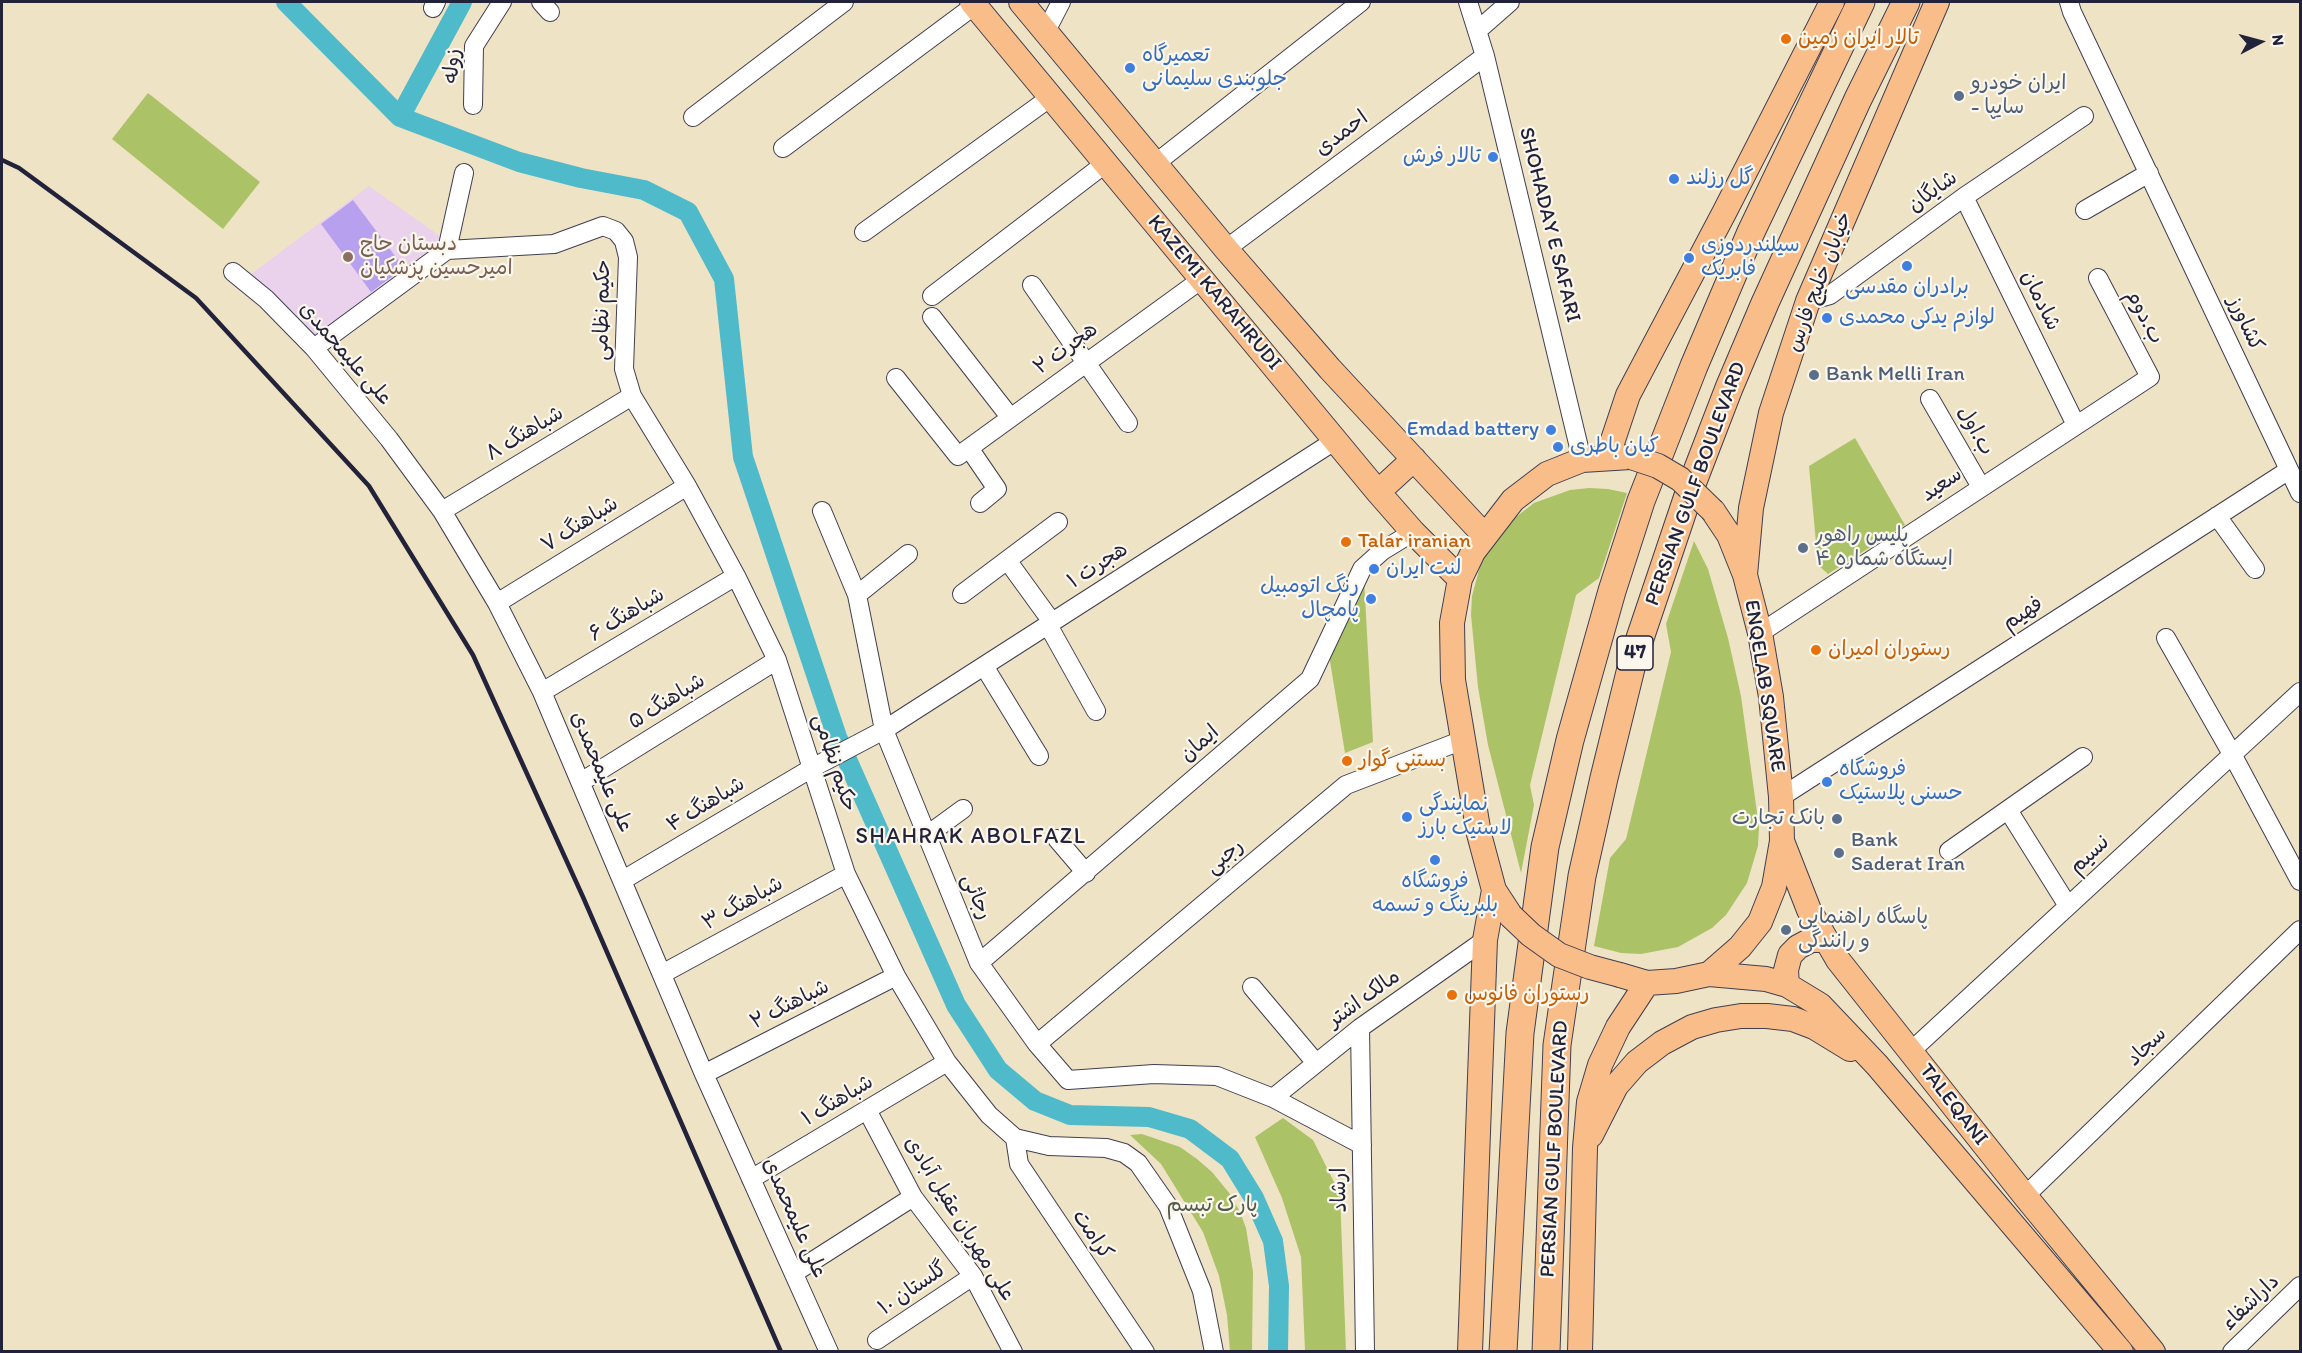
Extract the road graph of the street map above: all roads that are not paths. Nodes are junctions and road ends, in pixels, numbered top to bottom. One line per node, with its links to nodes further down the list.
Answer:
1 (502, 2): 18 (street, زوله)
2 (844, 2): 20 (street)
3 (1021, 2): 14 (main road, KAZEMI KARAHRUDI)
4 (1062, 2): 14 (street)
5 (1361, 2): 23 (street)
6 (1468, 2): 15 (street, SHOHADAY E SAFARI)
7 (1510, 2): 15 (street)
8 (1832, 2): 49 (main road)
9 (1861, 2): 137 (highway, PERSIAN GULF BOULEVARD / 47)
10 (1906, 2): 138 (highway, PERSIAN GULF BOULEVARD / 47)
11 (1937, 2): 36 (main road, خیابان خلیج فارس)
12 (2069, 2): 25 (street, کشاورز)
13 (974, 3): 17 (main road, KAZEMI KARAHRUDI); 21 (street)
14 (1046, 31): 23 (main road, KAZEMI KARAHRUDI)
15 (1477, 31): 16 (street, SHOHADAY E SAFARI)
16 (1485, 56): 29 (street, احمدی); 51 (street, SHOHADAY E SAFARI)
17 (1051, 97): 22 (main road, KAZEMI KARAHRUDI); 28 (street)
18 (473, 105)
19 (2084, 116): 26 (street, شایگان)
20 (693, 117)
21 (783, 148)
22 (1106, 163): 33 (main road, KAZEMI KARAHRUDI); 35 (street)
23 (1156, 164): 29 (main road, KAZEMI KARAHRUDI)
24 (464, 173): 30 (street)
25 (2149, 173): 27 (street); 52 (street, کشاورز)
26 (1964, 197): 36 (street, شایگان); 46 (street, شادمان)
27 (2085, 210)
28 (864, 232)
29 (1226, 249): 50 (main road, KAZEMI KARAHRUDI)
30 (447, 250): 38 (street); 42 (street, حکیم نظامی)
31 (233, 272): 38 (street, علی علیمحمدی)
32 (2098, 278): 40 (street, ب.دوم)
33 (1202, 279): 39 (street, هجرت ۲); 47 (main road, KAZEMI KARAHRUDI)
34 (1032, 285): 39 (street)
35 (932, 297)
36 (1808, 301): 67 (main road, خیابان خلیج فارس)
37 (932, 317): 44 (street)
38 (314, 348): 58 (street, علی علیمحمدی)
39 (1086, 362): 44 (street, هجرت ۲); 45 (street)
40 (2150, 377): 46 (street, سعید)
41 (896, 378): 48 (street)
42 (632, 396): 53 (street, حکیم نظامی); 58 (street, شباهنگ ۸)
43 (1930, 399): 54 (street, ب.اول)
44 (1010, 417): 48 (street, هجرت ۲)
45 (1128, 423)
46 (2076, 425): 54 (street, سعید)
47 (1336, 440): 55 (main road, KAZEMI KARAHRUDI); 73 (street, هجرت ۱)
48 (963, 452): 57 (street)
49 (1607, 458): 51 (main road, ENQELAB SQUARE); 67 (main road, ENQELAB SQUARE, bridge)
50 (1414, 459): 55 (main road); 63 (main road, KAZEMI KARAHRUDI)
51 (1582, 460): 63 (main road, ENQELAB SQUARE)
52 (2289, 470): 56 (street, کشاورز); 60 (street, فهیم)
53 (687, 486): 68 (street, حکیم نظامی); 72 (street, شباهنگ ۷)
54 (1981, 486): 74 (street, سعید)
55 (1378, 492): 62 (main road, KAZEMI KARAHRUDI)
56 (2301, 493)
57 (980, 503)
58 (442, 511): 72 (street, علی علیمحمدی)
59 (822, 511): 71 (street, رجائی)
60 (2217, 516): 66 (street); 89 (street, فهیم)
61 (1058, 522): 65 (street)
62 (1413, 532): 69 (main road, KAZEMI KARAHRUDI); 96 (street, ایمان)
63 (1485, 536): 69 (main road, ENQELAB SQUARE)
64 (908, 554): 71 (street)
65 (1007, 560): 70 (street); 73 (street)
66 (2255, 569)
67 (1745, 575): 74 (main road, ENQELAB SQUARE)
68 (736, 576): 76 (street, حکیم نظامی); 78 (street, شباهنگ ۶)
69 (1460, 579): 83 (main road, ENQELAB SQUARE)
70 (962, 594)
71 (857, 595): 81 (street, رجائی)
72 (497, 603): 78 (street, علی علیمحمدی)
73 (1050, 624): 77 (street, هجرت ۱); 80 (street)
74 (1760, 633): 89 (main road, ENQELAB SQUARE)
75 (2166, 639): 84 (street)
76 (777, 660): 87 (street, حکیم نظامی); 88 (street, شباهنگ ۵)
77 (984, 666): 81 (street, هجرت ۱); 85 (street)
78 (542, 692): 88 (street, علی علیمحمدی)
79 (2301, 692): 84 (street, نسیم)
80 (1096, 711)
81 (884, 730): 82 (street, هجرت ۱); 92 (street, رجائی)
82 (865, 740): 87 (street, شباهنگ ۴)
83 (1463, 740): 100 (main road, ENQELAB SQUARE); 113 (street, رجبی)
84 (2232, 754): 99 (street); 101 (street, نسیم)
85 (1038, 756)
86 (2083, 757): 91 (street)
87 (817, 766): 97 (street, حکیم نظامی); 98 (street, شباهنگ ۴)
88 (581, 782): 98 (street, علی علیمحمدی)
89 (1781, 797): 94 (main road, ENQELAB SQUARE)
90 (963, 809): 92 (street)
91 (2008, 810): 95 (street); 101 (street)
92 (926, 836): 105 (street, رجائی)
93 (1057, 839): 96 (street)
94 (1782, 841): 104 (main road, TALEQANI); 107 (main road, ENQELAB SQUARE)
95 (1949, 851)
96 (1086, 873): 105 (street, ایمان)
97 (846, 874): 106 (street, شباهنگ ۳); 108 (street, حکیم نظامی)
98 (623, 880): 106 (street, علی علیمحمدی)
99 (2301, 881)
100 (1494, 890): 103 (main road); 109 (main road, ENQELAB SQUARE, bridge)
101 (2068, 906): 114 (street, نسیم)
102 (2301, 930): 125 (street, سجاد)
103 (1485, 940): 112 (street, مالک اشتر); 136 (main road)
104 (1825, 940): 110 (main road); 114 (main road, TALEQANI)
105 (979, 963): 113 (street, رجائی)
106 (662, 974): 118 (street, علی علیمحمدی)
107 (1709, 974): 109 (main road, ENQELAB SQUARE); 110 (main road, TALEQANI)
108 (896, 976): 115 (street, حکیم نظامی); 118 (street, شباهنگ ۲)
109 (1647, 983): 123 (main road)
110 (1787, 985): 117 (main road, TALEQANI)
111 (1252, 987): 116 (street)
112 (1360, 1028): 116 (street, مالک اشتر); 122 (street, ارشاد)
113 (1037, 1044): 119 (street, رجائی)
114 (1910, 1052): 125 (main road, TALEQANI)
115 (947, 1062): 120 (street, شباهنگ ۱); 121 (street, حکیم نظامی)
116 (1316, 1063): 119 (street, مالک اشتر)
117 (1876, 1065): 123 (main road); 140 (main road, TALEQANI)
118 (704, 1074): 124 (street, علی علیمحمدی)
119 (1273, 1098): 122 (street)
120 (867, 1110): 124 (street, شباهنگ ۱); 126 (street, علی مهربان عقیل آبادی)
121 (1014, 1138): 133 (street, کرامت); 134 (street, حکیم نظامی)
122 (1362, 1145): 135 (street, ارشاد)
123 (1585, 1148): 139 (main road)
124 (751, 1179): 127 (street, علی علیمحمدی)
125 (2025, 1196): 141 (main road, TALEQANI)
126 (913, 1197): 127 (street); 128 (street, علی مهربان عقیل آبادی)
127 (794, 1273): 131 (street, علی علیمحمدی)
128 (973, 1276): 130 (street, گلستان ۱۰); 132 (street, علی مهربان عقیل آبادی)
129 (2301, 1286): 142 (street, داراشفاء)
130 (877, 1340)
131 (829, 1352)
132 (1013, 1352)
133 (1144, 1352)
134 (1214, 1352)
135 (1365, 1352)
136 (1470, 1352)
137 (1503, 1352)
138 (1546, 1352)
139 (1580, 1352)
140 (2121, 1352)
141 (2153, 1352)
142 (2232, 1352)

